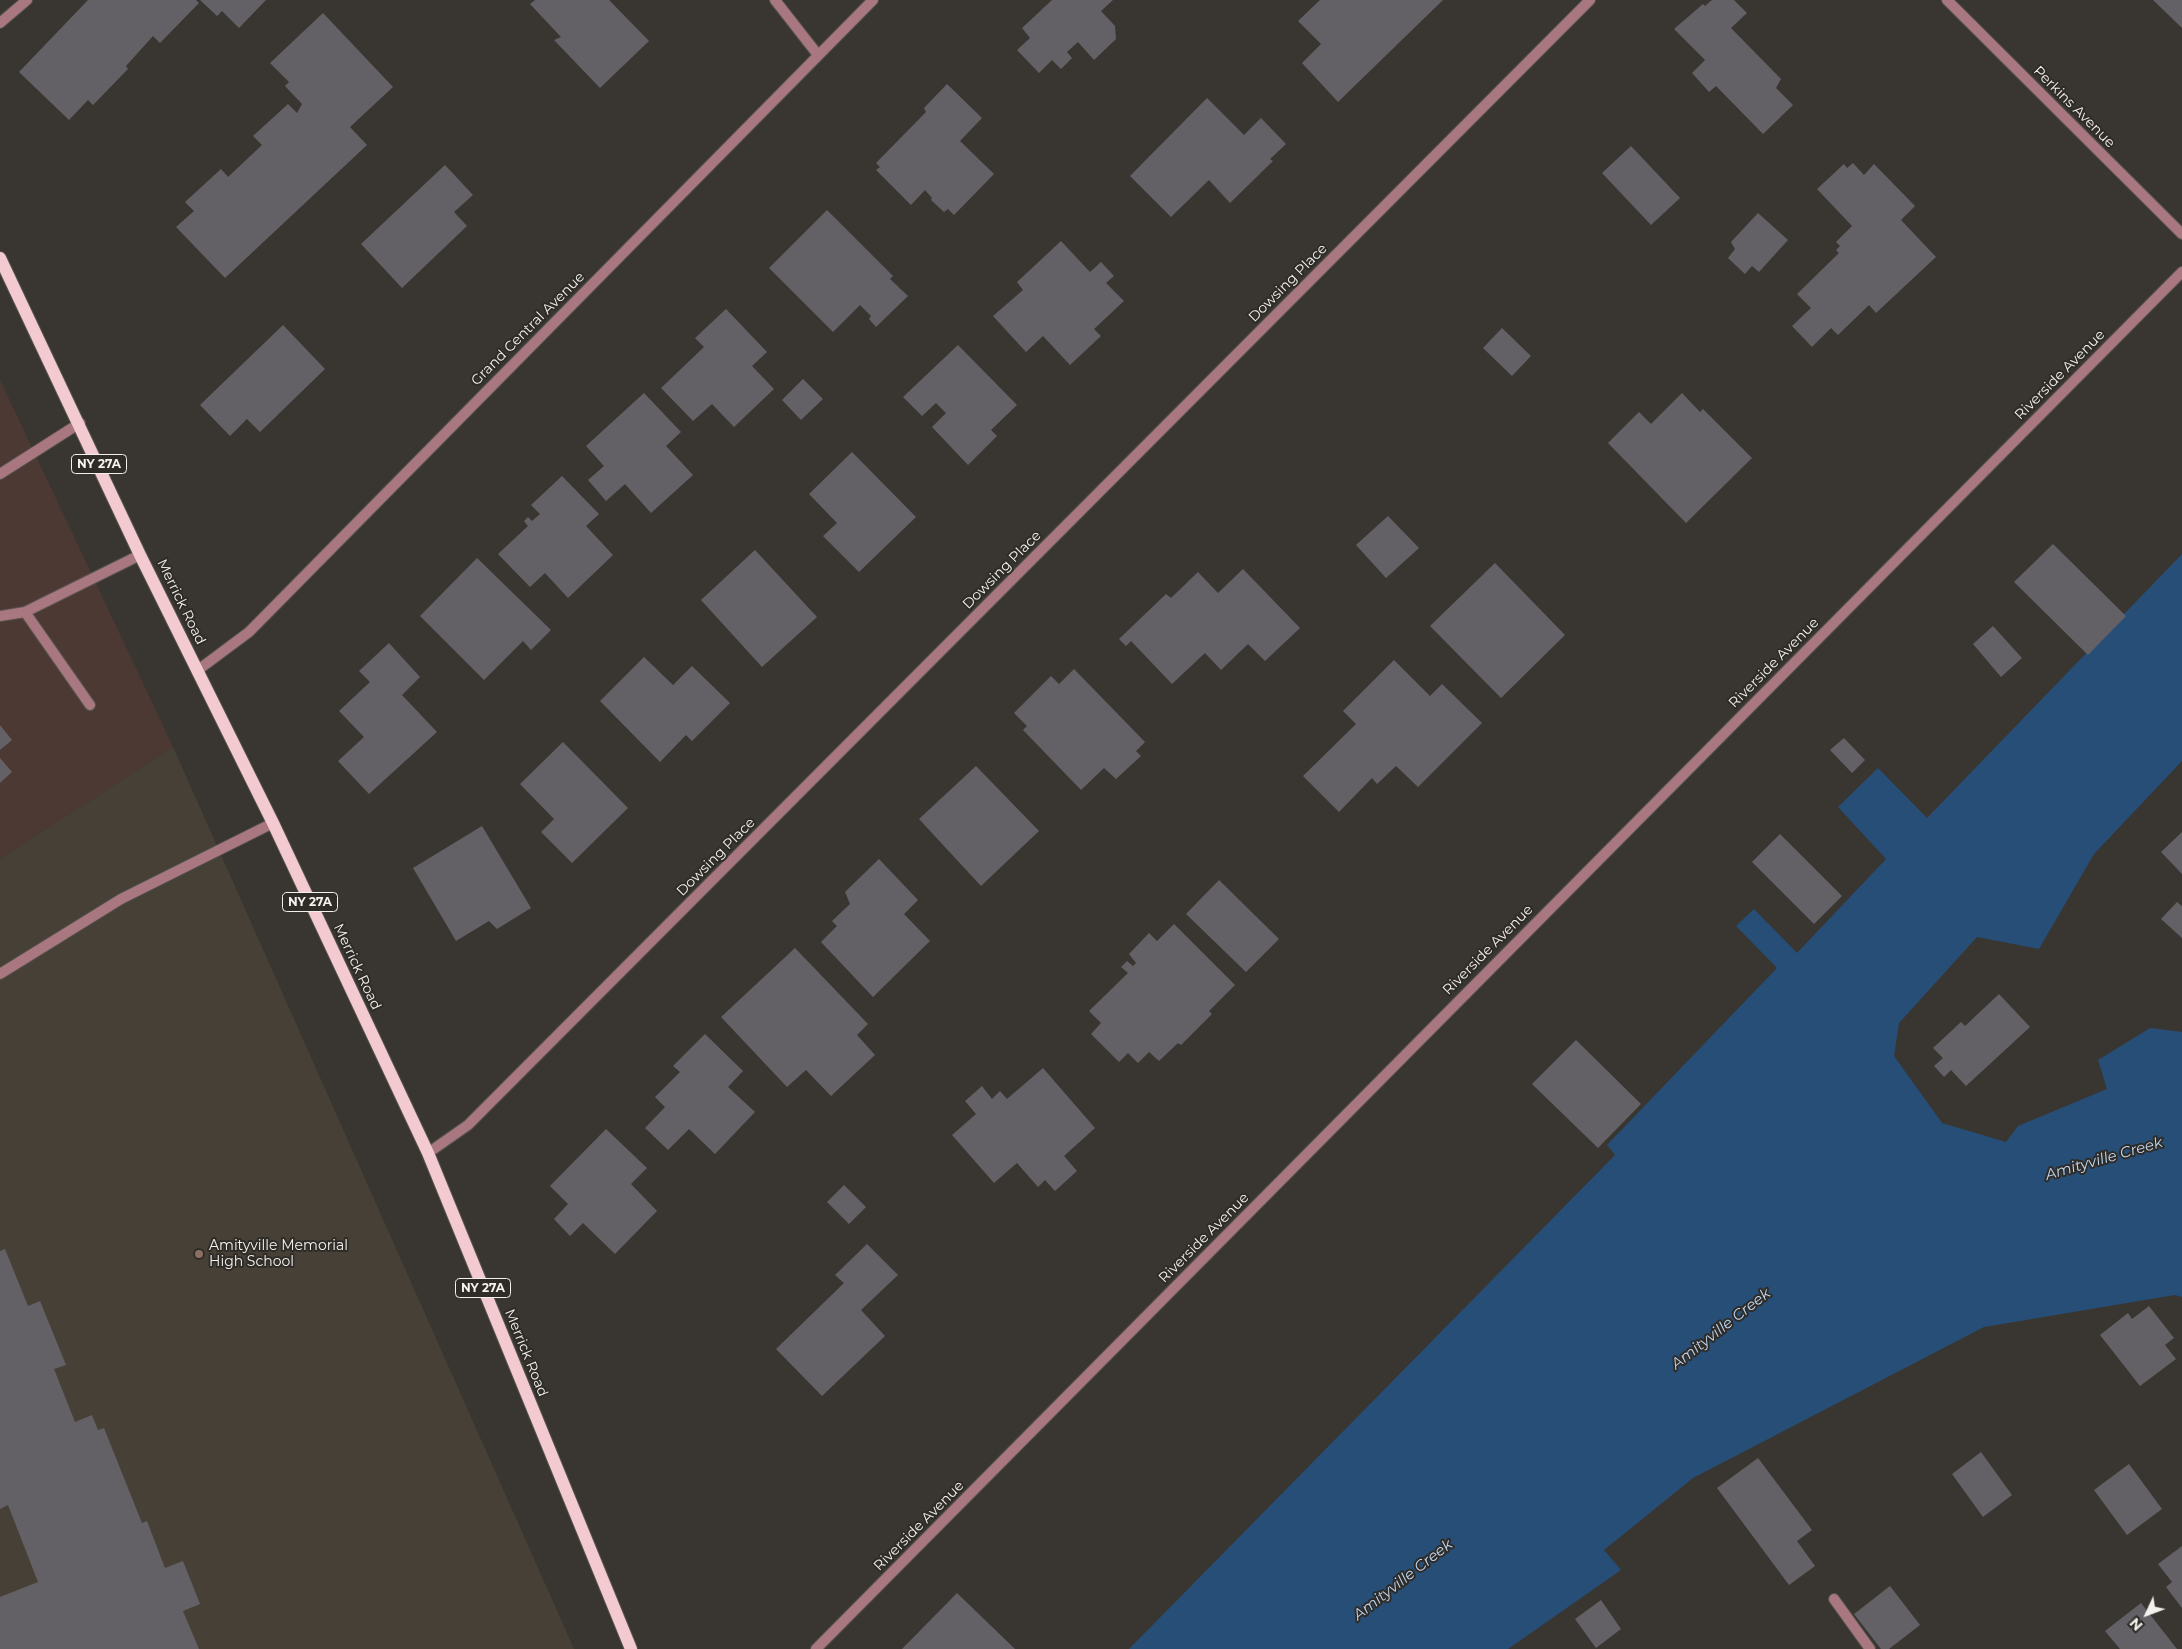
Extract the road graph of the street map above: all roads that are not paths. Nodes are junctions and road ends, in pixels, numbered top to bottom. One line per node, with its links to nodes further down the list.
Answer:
1 (26, 0): 6 (street)
2 (775, 0): 7 (street)
3 (873, 0): 7 (street, Grand Central Avenue)
4 (1590, 0): 20 (street, Dowsing Place)
5 (1947, 0): 8 (street, Perkins Avenue)
6 (0, 23)
7 (818, 55): 16 (street, Grand Central Avenue)
8 (2182, 234)
9 (0, 258): 11 (main road, Merrick Road / NY 27A)
10 (2182, 272): 23 (street, Riverside Avenue)
11 (80, 423): 12 (street); 13 (main road, Merrick Road / NY 27A)
12 (0, 474)
13 (140, 555): 14 (street); 16 (main road, Merrick Road / NY 27A)
14 (24, 612): 15 (street); 17 (street)
15 (0, 616)
16 (198, 670): 18 (main road, Merrick Road / NY 27A)
17 (90, 705)
18 (273, 823): 19 (street); 20 (main road, Merrick Road / NY 27A)
19 (0, 974)
20 (428, 1152): 22 (main road, Merrick Road / NY 27A)
21 (1834, 1599): 24 (street)
22 (631, 1649)
23 (816, 1649)
24 (1870, 1649)

